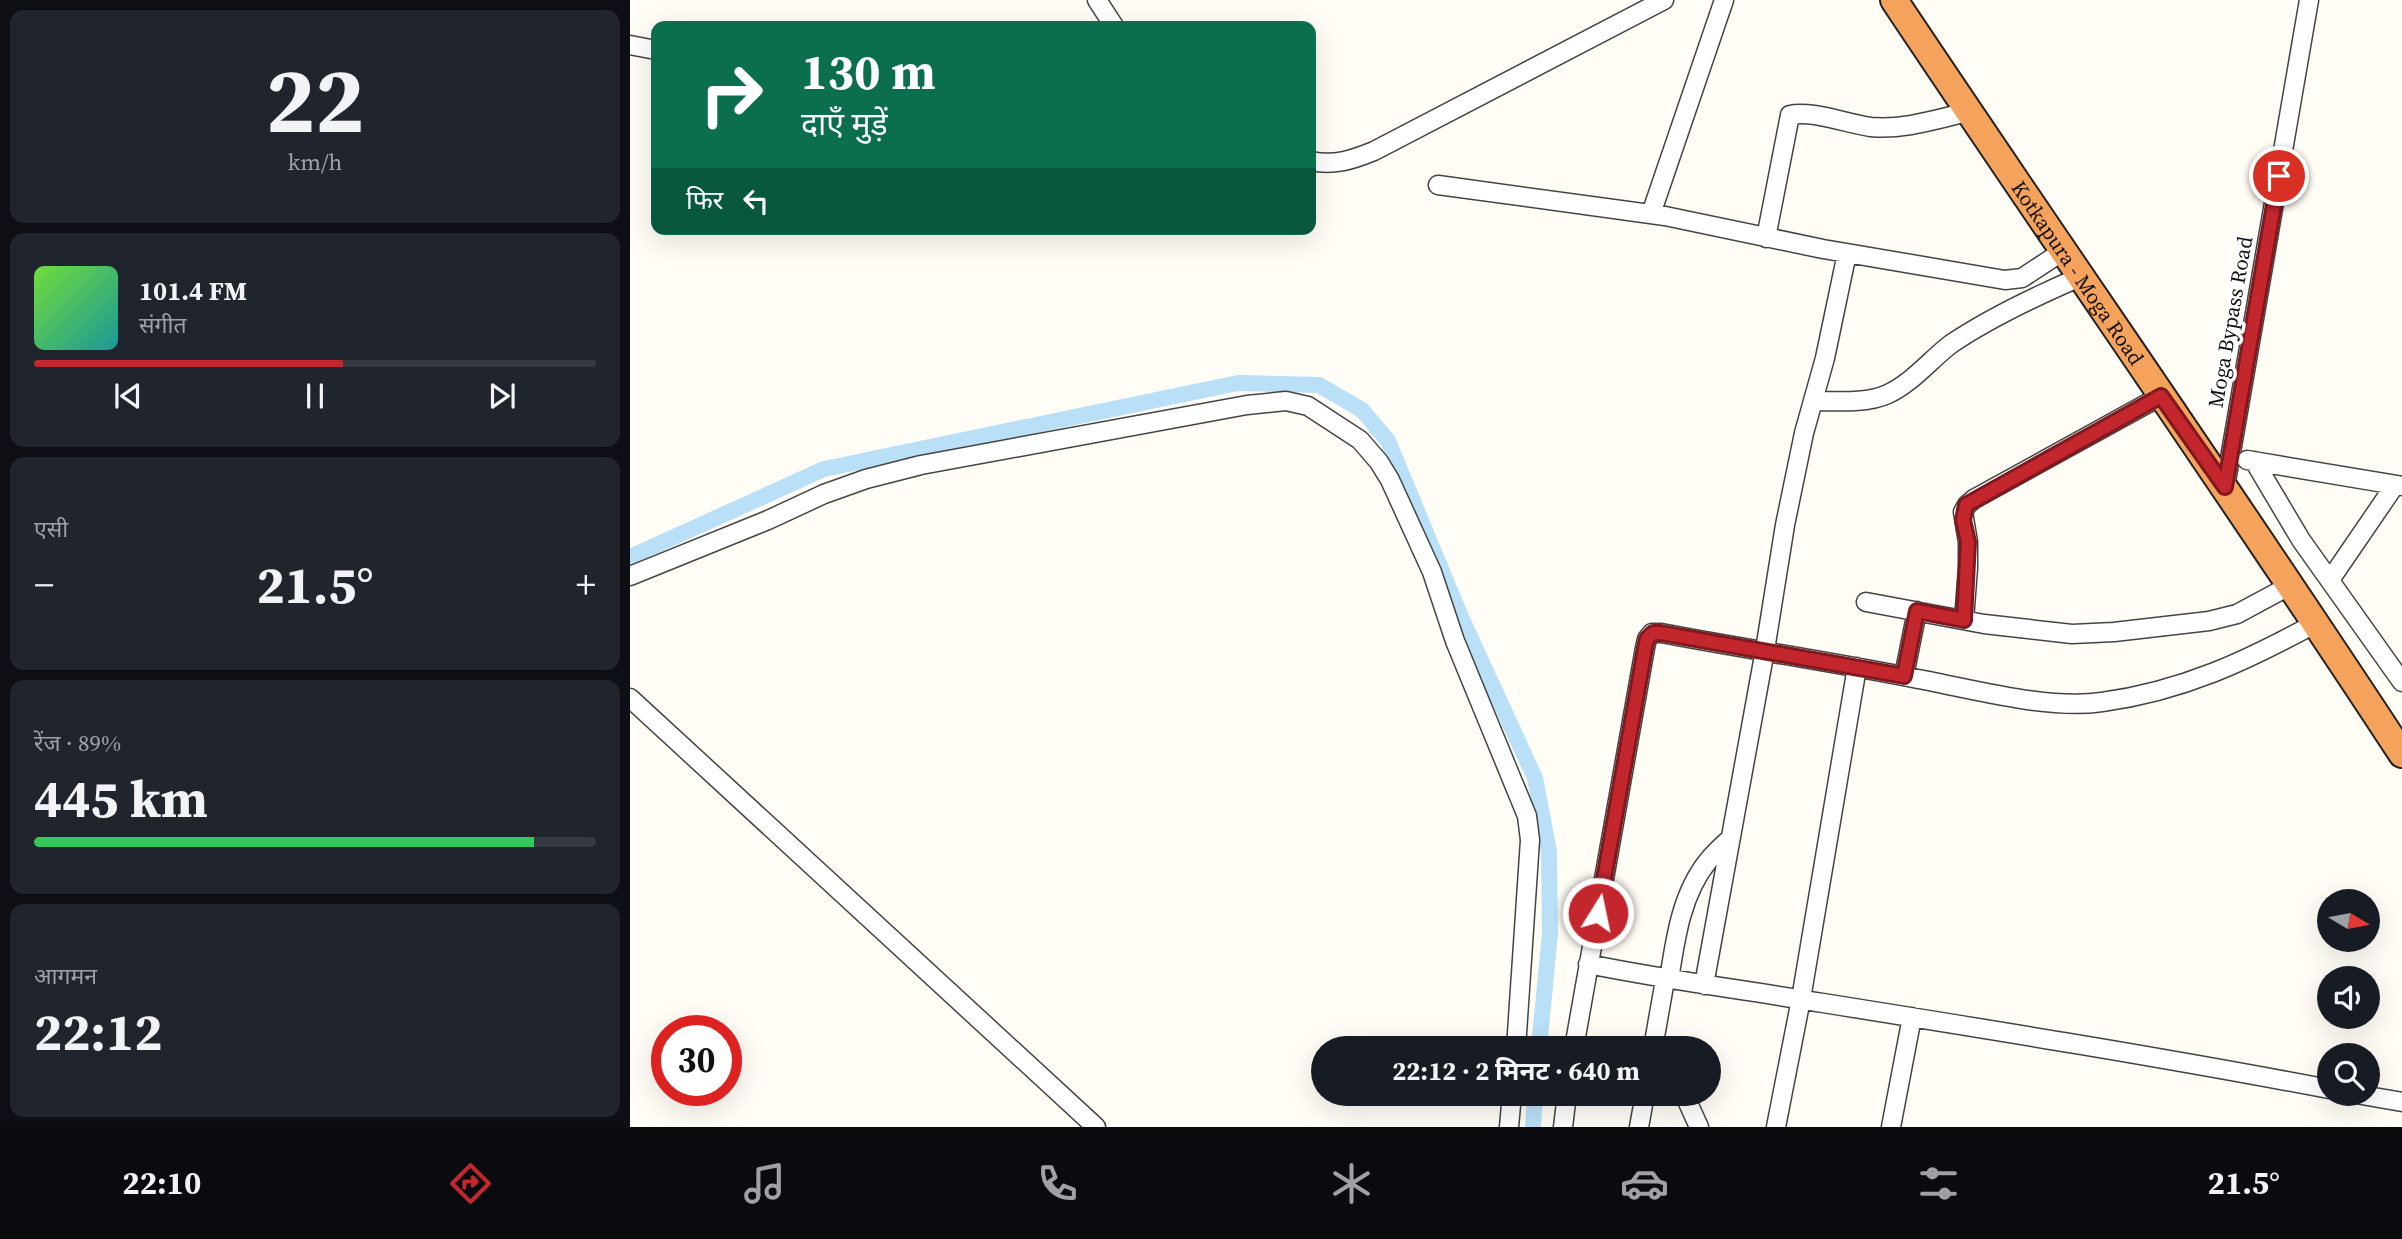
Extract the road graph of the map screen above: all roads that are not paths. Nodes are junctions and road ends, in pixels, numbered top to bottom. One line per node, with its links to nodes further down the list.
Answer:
1 (1097, 0): 6 (street)
2 (1664, 0): 10 (street)
3 (1724, 0): 12 (street)
4 (1894, 0): 9 (highway, Kotkapura - Moga Road)
5 (2309, 0): 19 (street, Moga Bypass Road)
6 (1111, 21)
7 (630, 45): 8 (street)
8 (651, 49)
9 (1968, 112): 13 (street); 14 (highway, Kotkapura - Moga Road)
10 (1316, 162)
11 (1438, 185): 12 (street)
12 (1651, 214): 13 (street)
13 (1766, 238): 15 (street)
14 (2063, 251): 15 (street); 16 (highway, Kotkapura - Moga Road)
15 (1847, 253): 18 (street)
16 (2080, 277): 17 (highway, Kotkapura - Moga Road); 18 (street)
17 (2161, 396): 22 (highway, Kotkapura - Moga Road); 28 (street)
18 (1814, 401): 30 (street)
19 (2230, 457): 20 (street); 22 (street, Moga Bypass Road)
20 (2255, 461): 21 (street); 24 (street)
21 (2398, 485): 24 (street)
22 (2225, 487): 25 (highway, Kotkapura - Moga Road)
23 (630, 576): 43 (street)
24 (2330, 580): 33 (street)
25 (2291, 585): 28 (street); 29 (highway, Kotkapura - Moga Road)
26 (1866, 602): 27 (street)
27 (1917, 611): 28 (street); 32 (street)
28 (1964, 620)
29 (2316, 623): 32 (street); 35 (highway, Kotkapura - Moga Road)
30 (1765, 650): 31 (street); 36 (street); 37 (street)
31 (1857, 667): 32 (street); 40 (street)
32 (1904, 676)
33 (2402, 682)
34 (630, 698): 54 (street)
35 (2402, 754)
36 (1731, 838): 38 (street); 39 (street)
37 (1588, 964): 38 (street); 44 (street)
38 (1667, 980): 39 (street); 42 (street)
39 (1704, 985): 40 (street)
40 (1801, 999): 41 (street); 59 (street)
41 (1912, 1017): 47 (street); 60 (street)
42 (1656, 1029): 45 (street); 46 (street)
43 (1517, 1036)
44 (1576, 1036)
45 (1655, 1036)
46 (1659, 1036)
47 (2317, 1087)
48 (2380, 1098): 49 (street)
49 (2402, 1102)
50 (1511, 1106): 55 (street)
51 (1566, 1106): 56 (street)
52 (1643, 1106): 57 (street)
53 (1689, 1106): 58 (street)
54 (1096, 1127)
55 (1509, 1127)
56 (1563, 1127)
57 (1639, 1127)
58 (1699, 1127)
59 (1776, 1127)
60 (1891, 1127)

